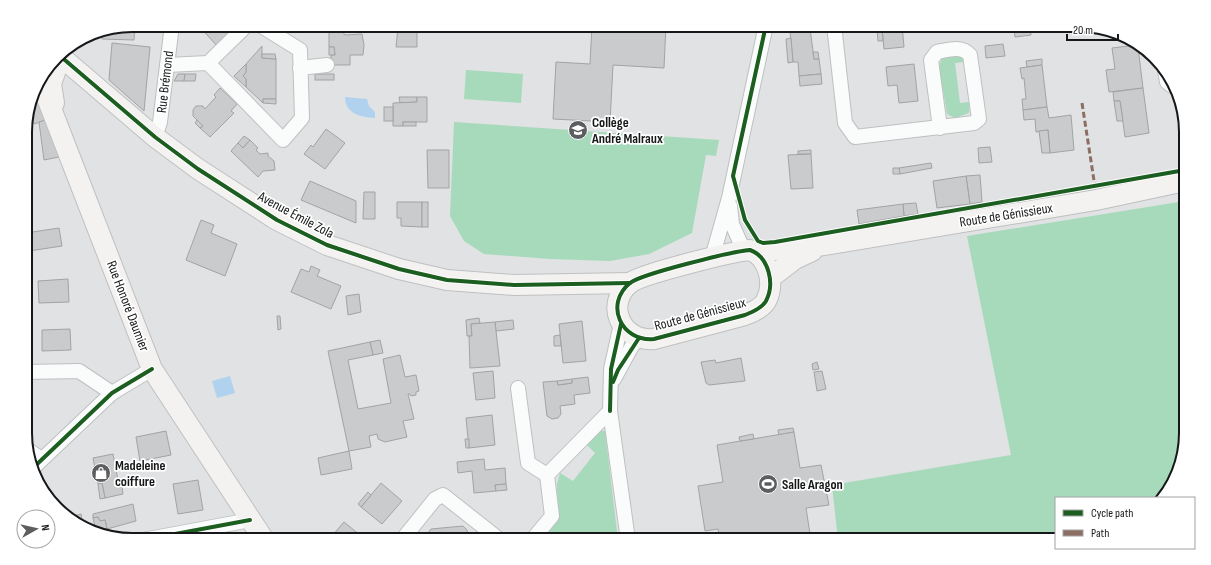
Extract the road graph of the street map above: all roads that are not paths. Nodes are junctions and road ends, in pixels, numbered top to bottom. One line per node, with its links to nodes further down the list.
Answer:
1 (171, 32): 9 (street, Rue Brémond)
2 (240, 32): 7 (street)
3 (274, 32): 11 (street)
4 (765, 32): 17 (street)
5 (835, 32): 14 (street)
6 (64, 59): 15 (main road, Avenue Émile Zola)
7 (208, 64): 9 (street); 11 (street)
8 (57, 65): 13 (main road, Rue Honoré Daumier)
9 (167, 65): 15 (street, Rue Brémond)
10 (327, 65): 11 (street)
11 (300, 68)
12 (43, 87): 13 (main road, Rue Honoré Daumier)
13 (56, 119): 26 (main road, Rue Honoré Daumier)
14 (940, 128): 14 (street)
15 (155, 137): 22 (main road, Avenue Émile Zola)
16 (1179, 182): 18 (main road, Route de Génissieux)
17 (729, 198): 19 (street); 20 (street)
18 (825, 245): 19 (main road, Route de Génissieux); 21 (main road, Route de Génissieux)
19 (750, 252): 20 (main road, Route de Génissieux); 21 (main road)
20 (712, 258): 23 (main road, Route de Génissieux)
21 (770, 278): 25 (main road, Route de Génissieux)
22 (592, 283): 23 (main road, Route de Génissieux); 24 (main road, Route de Génissieux)
23 (630, 283): 24 (main road)
24 (620, 316): 25 (main road, Route de Génissieux); 28 (street)
25 (639, 338): 28 (street)
26 (152, 369): 30 (street); 34 (main road, Rue Honoré Daumier)
27 (32, 372): 30 (street)
28 (612, 385): 31 (street)
29 (518, 388): 33 (street)
30 (112, 393): 32 (street)
31 (610, 411): 33 (street); 40 (street)
32 (38, 463)
33 (547, 475): 39 (street)
34 (250, 520): 35 (street); 36 (main road, Rue Honoré Daumier)
35 (180, 533)
36 (259, 533)
37 (408, 533): 38 (street)
38 (491, 533)
39 (538, 533)
40 (627, 533)

